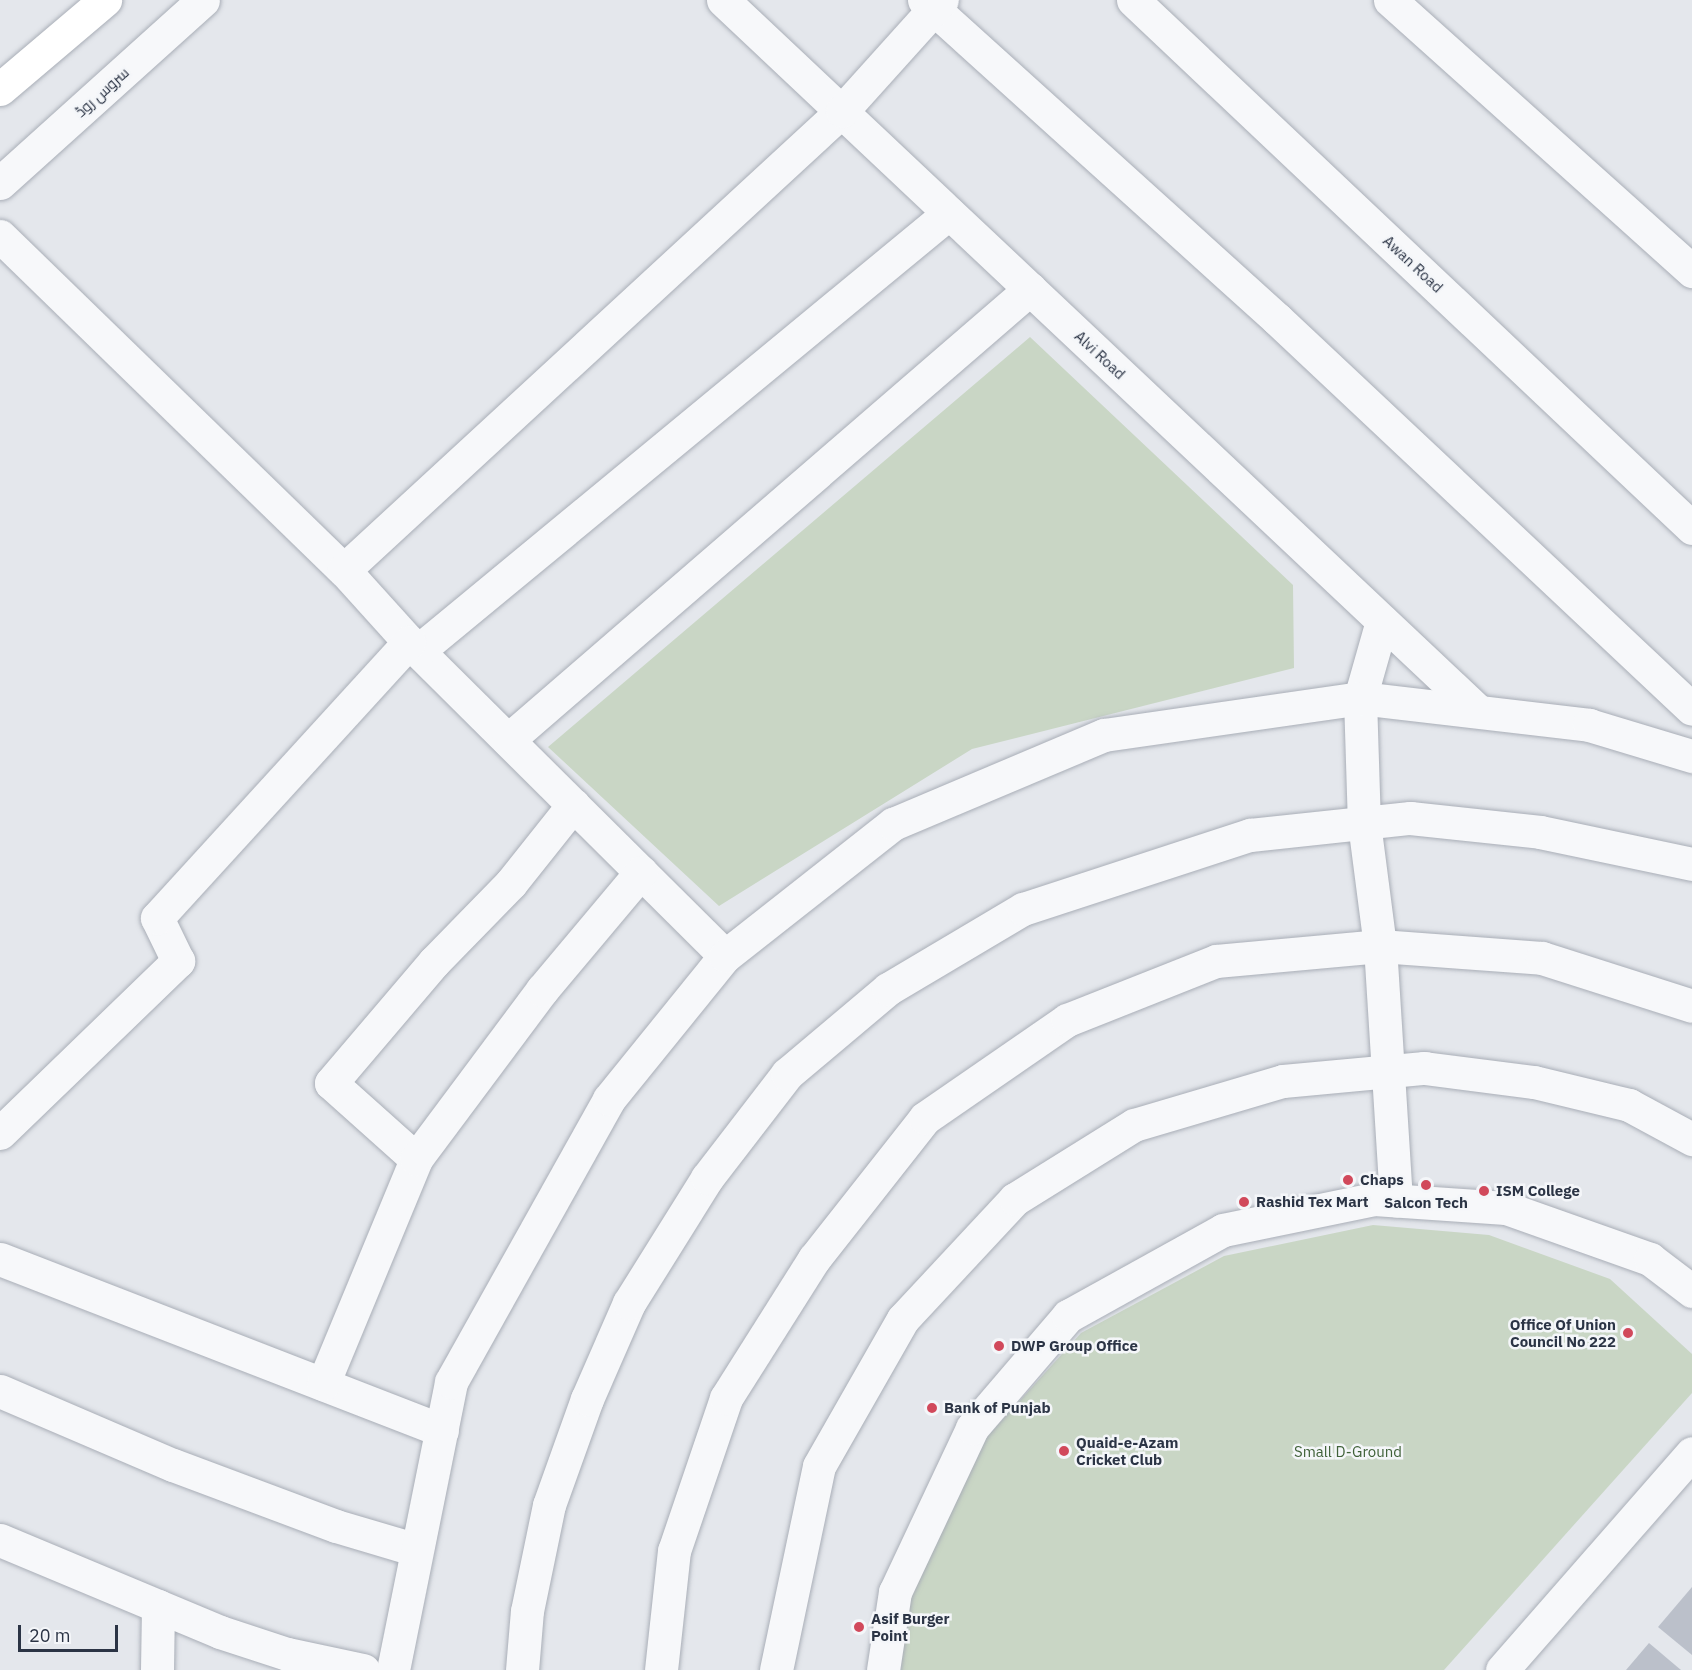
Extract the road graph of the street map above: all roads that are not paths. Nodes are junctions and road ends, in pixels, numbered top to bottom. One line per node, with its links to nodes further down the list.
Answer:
1 (82, 0): 8 (main road)
2 (105, 0): 9 (main road)
3 (203, 0): 11 (street, سروس روڈ)
4 (723, 0): 10 (street, Alvi Road)
5 (1133, 0): 16 (street, Awan Road)
6 (1390, 0): 14 (street)
7 (934, 3): 10 (street); 22 (street)
8 (0, 72)
9 (0, 89)
10 (842, 111): 12 (street, Alvi Road); 17 (street)
11 (0, 183)
12 (949, 213): 15 (street, Alvi Road); 19 (street)
13 (0, 236): 17 (street)
14 (1692, 271)
15 (1030, 289): 18 (street, Alvi Road); 23 (street)
16 (1692, 528)
17 (344, 570): 19 (street)
18 (1382, 621): 20 (street); 21 (street, Alvi Road)
19 (413, 646): 23 (street); 33 (street)
20 (1360, 698): 21 (street); 26 (street); 30 (street)
21 (1477, 710): 24 (street)
22 (1692, 710)
23 (508, 740): 25 (street)
24 (1692, 756)
25 (573, 805): 28 (street); 35 (street)
26 (1364, 823): 27 (street); 29 (street); 50 (street)
27 (1692, 864)
28 (641, 872): 30 (street); 35 (street)
29 (1380, 945): 31 (street); 32 (street); 51 (street)
30 (725, 956): 41 (street)
31 (1692, 1006)
32 (1387, 1069): 34 (street); 36 (street); 52 (street)
33 (0, 1133)
34 (1692, 1139)
35 (416, 1159): 39 (street)
36 (1396, 1200): 38 (street); 53 (street)
37 (0, 1259): 39 (street)
38 (1692, 1291)
39 (323, 1384): 41 (street)
40 (0, 1391): 44 (street)
41 (442, 1430): 44 (street)
42 (1692, 1453): 54 (street)
43 (0, 1540): 45 (street)
44 (417, 1550): 49 (street)
45 (158, 1606): 46 (street); 47 (street)
46 (287, 1662): 48 (street)
47 (157, 1670)
48 (363, 1670)
49 (393, 1670)
50 (522, 1670)
51 (661, 1670)
52 (776, 1670)
53 (883, 1670)
54 (1502, 1670)

